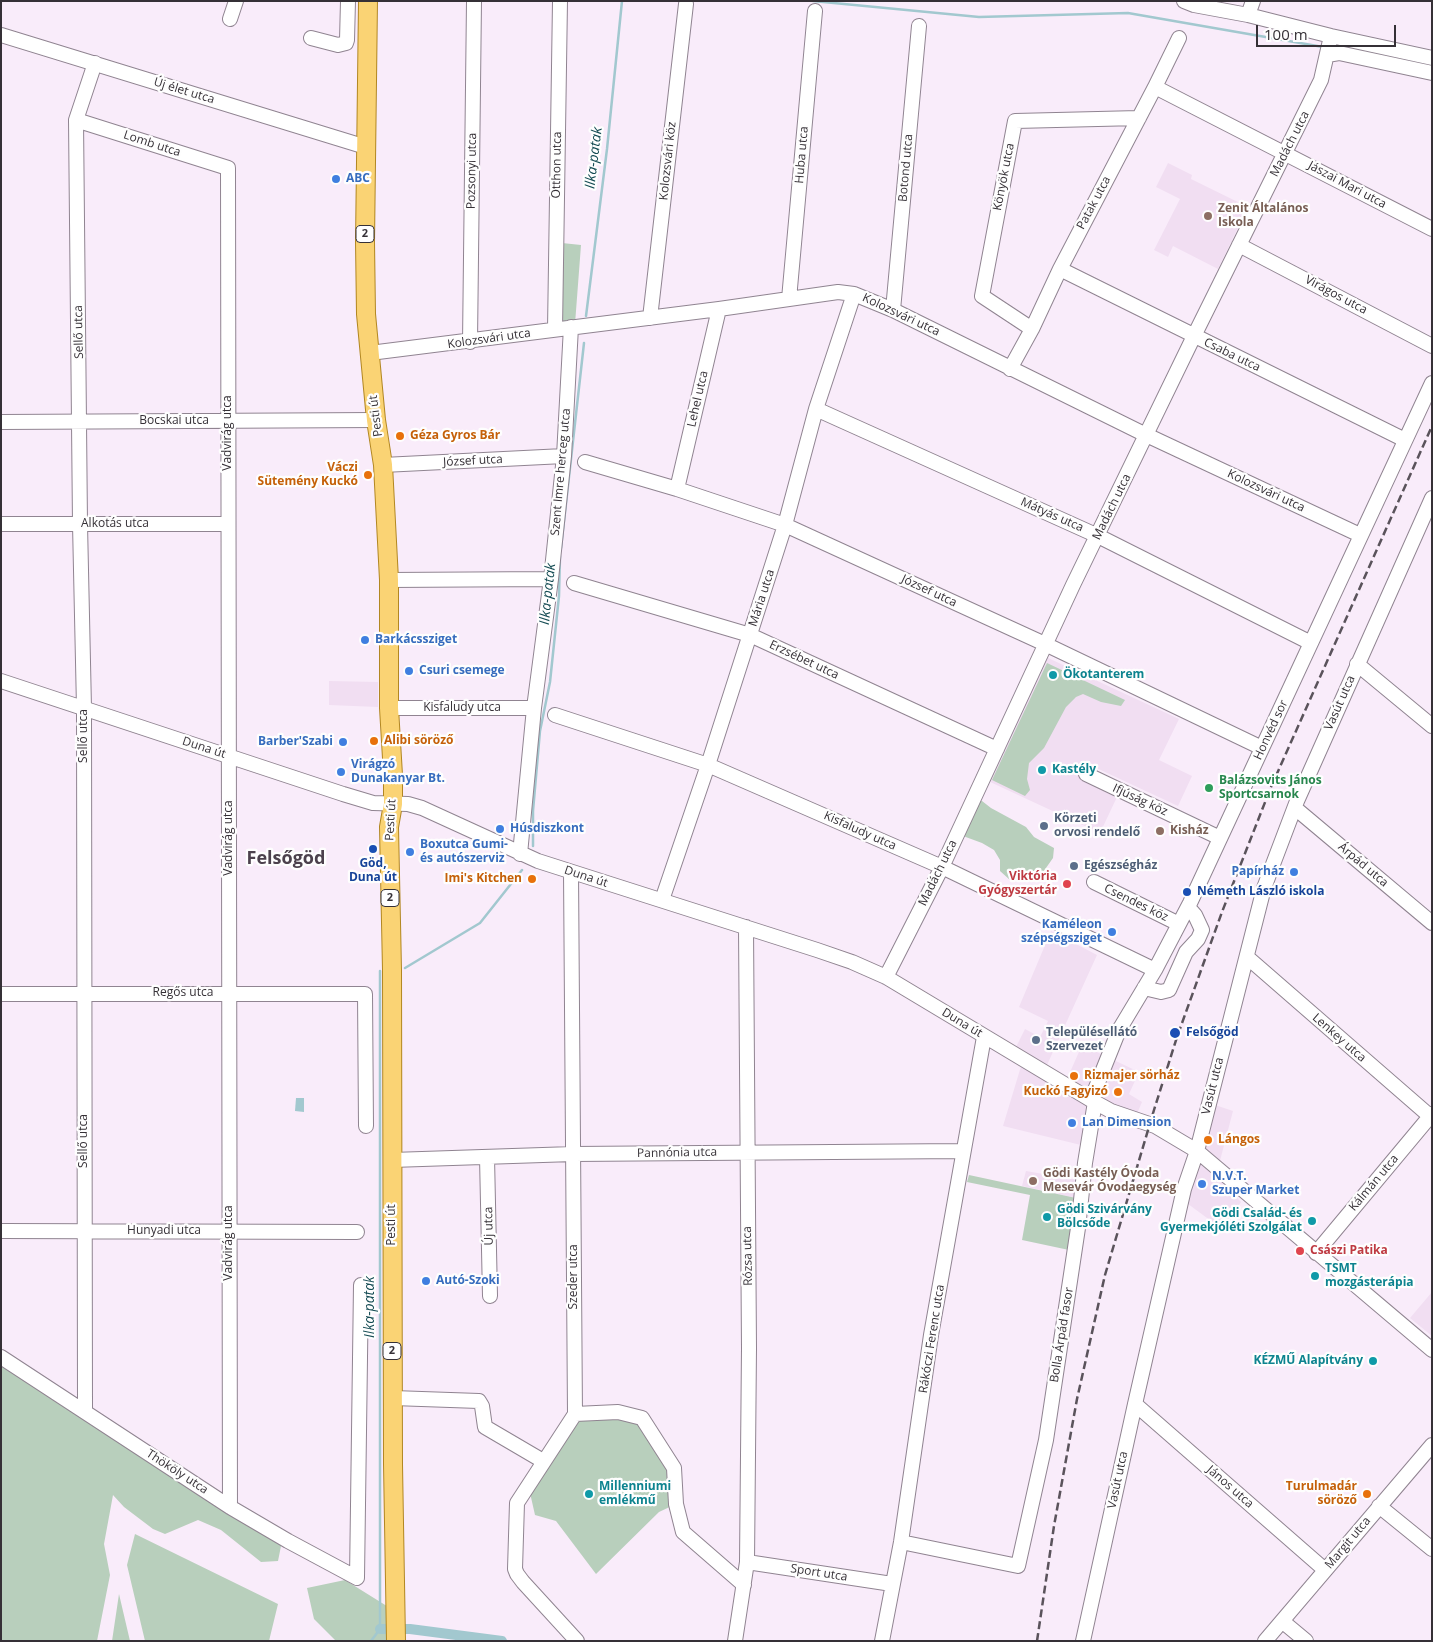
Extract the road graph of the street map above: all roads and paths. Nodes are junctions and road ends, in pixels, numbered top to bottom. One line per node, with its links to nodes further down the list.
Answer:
1 (236, 1): 11 (street)
2 (348, 1): 14 (street)
3 (368, 1): 23 (main road, Pesti út / 2)
4 (474, 1): 38 (street, Pozsonyi utca)
5 (560, 1): 36 (street, Otthon utca)
6 (1184, 1): 10 (street)
7 (1253, 1): 10 (street)
8 (686, 4): 33 (street, Kolozsvári köz)
9 (815, 11): 30 (street, Huba utca)
10 (1248, 15): 16 (street)
11 (230, 19)
12 (919, 26): 32 (street, Botond utca)
13 (1, 35): 18 (street, Új élet utca)
14 (311, 38)
15 (1178, 38): 20 (street, Patak utca)
16 (1329, 46): 17 (street); 19 (street); 24 (street, Madách utca)
17 (1432, 58)
18 (94, 64): 22 (street, Sellő utca); 23 (street, Új élet utca)
19 (1432, 74)
20 (1155, 87): 21 (street, Patak utca); 24 (street, Jászai Mari utca)
21 (1139, 118): 28 (street, Patak utca); 35 (street, Könyök utca)
22 (76, 120): 25 (street, Lomb utca); 47 (street, Sellő utca)
23 (366, 147): 40 (main road, Pesti út / 2)
24 (1285, 153): 26 (street, Jászai Mari utca); 27 (street, Madách utca)
25 (228, 168): 45 (street, Vadvirág utca)
26 (1432, 229)
27 (1239, 245): 37 (street, Madách utca); 39 (street, Virágos utca)
28 (1060, 269): 35 (street, Patak utca); 37 (street, Csaba utca)
29 (854, 294): 30 (street, Kolozsvári utca); 32 (street, Kolozsvári utca); 43 (street, Mária utca)
30 (789, 299): 31 (street, Kolozsvári utca)
31 (719, 309): 33 (street, Kolozsvári utca); 53 (street, Lehel utca)
32 (893, 310): 41 (street, Kolozsvári utca)
33 (650, 318): 34 (street, Kolozsvári utca)
34 (576, 327): 36 (street, Kolozsvári utca); 50 (street, Szent Imre herceg utca)
35 (1032, 329): 41 (street, Patak utca)
36 (555, 330): 38 (street, Kolozsvári utca)
37 (1194, 336): 48 (street, Madách utca); 49 (street, Csaba utca)
38 (470, 342): 40 (street, Kolozsvári utca)
39 (1432, 346)
40 (370, 353): 44 (main road, Pesti út / 2)
41 (1010, 369): 48 (street, Kolozsvári utca)
42 (1432, 382): 49 (street, Honvéd sor)
43 (816, 410): 59 (street, Mária utca); 62 (street, Mátyás utca)
44 (376, 420): 45 (street, Bocskai utca); 52 (main road, Pesti út / 2)
45 (228, 421): 47 (street, Bocskai utca); 58 (street, Vadvirág utca)
46 (1, 422): 47 (street, Bocskai utca)
47 (80, 422): 57 (street, Sellő utca)
48 (1147, 435): 61 (street, Kolozsvári utca); 62 (street, Madách utca)
49 (1405, 440): 61 (street, Honvéd sor)
50 (564, 456): 52 (street, József utca); 63 (street, Szent Imre herceg utca)
51 (585, 462): 53 (street, József utca)
52 (383, 465): 64 (main road, Pesti út / 2)
53 (677, 488): 59 (street, József utca)
54 (1432, 498): 55 (street, Vasút utca)
55 (1420, 521): 60 (street); 69 (street, Vasút utca)
56 (1, 524): 57 (street, Alkotás utca)
57 (80, 524): 58 (street, Alkotás utca); 71 (street, Sellő utca)
58 (228, 524): 78 (street, Vadvirág utca)
59 (785, 525): 66 (street, Mária utca); 68 (street, József utca)
60 (1432, 530)
61 (1360, 535): 67 (street, Honvéd sor)
62 (1098, 536): 67 (street, Mátyás utca); 68 (street, Madách utca)
63 (551, 579): 64 (street); 73 (street, Szent Imre herceg utca)
64 (389, 580): 72 (main road, Pesti út / 2)
65 (574, 584): 66 (street, Erzsébet utca)
66 (750, 635): 77 (street, Erzsébet utca); 79 (street, Mária utca)
67 (1311, 643): 76 (street, Honvéd sor)
68 (1046, 644): 76 (street, József utca); 77 (street, Madách utca)
69 (1357, 664): 75 (street); 82 (street, Vasút utca)
70 (1, 681): 71 (street, Duna út)
71 (84, 708): 78 (street, Duna út); 99 (street, Sellő utca)
72 (390, 708): 73 (street, Kisfaludy utca); 81 (main road, Pesti út / 2)
73 (534, 708): 84 (street, Szent Imre herceg utca)
74 (555, 715): 79 (street, Kisfaludy utca)
75 (1432, 726)
76 (1262, 748): 83 (street, Honvéd sor)
77 (996, 749): 85 (street, Madách utca)
78 (230, 756): 81 (street, Duna út); 97 (street, Vadvirág utca)
79 (708, 765): 85 (street, Kisfaludy utca); 88 (street, Mária utca)
80 (1086, 774): 83 (street, Ifjúság köz)
81 (393, 804): 84 (street, Duna út); 109 (main road, Pesti út / 2)
82 (1295, 808): 90 (street, Árpád utca); 93 (street, Vasút utca)
83 (1220, 838): 89 (street, Honvéd sor)
84 (528, 858): 86 (street, Duna út)
85 (942, 867): 94 (street, Kisfaludy utca); 95 (street, Madách utca)
86 (571, 872): 88 (street, Duna út); 107 (street, Szeder utca)
87 (1094, 882): 91 (street, Csendes köz)
88 (662, 900): 92 (street, Duna út)
89 (1188, 907): 91 (street, Honvéd sor); 96 (street)
90 (1432, 923)
91 (1179, 924): 94 (street, Honvéd sor)
92 (746, 927): 95 (street, Duna út); 106 (street, Rózsa utca)
93 (1247, 957): 102 (street, Lenkey utca); 105 (street, Vasút utca)
94 (1155, 970): 96 (street, Honvéd sor)
95 (886, 977): 100 (street, Duna út)
96 (1144, 988): 101 (street, Honvéd sor)
97 (229, 993): 99 (street, Regős utca); 103 (street, Regős utca); 112 (street, Vadvirág utca)
98 (1, 994): 99 (street, Regős utca)
99 (83, 994): 111 (street, Sellő utca)
100 (984, 1037): 101 (street, Duna út); 104 (street, Rákóczi Ferenc utca)
101 (1093, 1101): 105 (street, Duna út); 127 (street, Bolla Árpád fasor)
102 (1431, 1116): 114 (street, Kálmán utca)
103 (366, 1126)
104 (963, 1151): 106 (street, Pannónia utca); 127 (street, Rákóczi Ferenc utca)
105 (1197, 1151): 114 (street, Duna út); 120 (street, Vasút utca)
106 (747, 1152): 107 (street, Pannónia utca); 129 (street, Rózsa utca)
107 (573, 1154): 108 (street, Pannónia utca); 122 (street, Szeder utca)
108 (487, 1157): 109 (street, Pannónia utca); 116 (street, Új utca)
109 (392, 1160): 119 (main road, Pesti út / 2)
110 (1, 1231): 111 (street, Hunyadi utca)
111 (85, 1231): 112 (street, Hunyadi utca); 121 (street, Sellő utca)
112 (229, 1231): 113 (street, Hunyadi utca); 126 (street, Vadvirág utca)
113 (357, 1232)
114 (1316, 1253): 117 (street, Duna út)
115 (361, 1285): 126 (street, Thököly utca)
116 (490, 1296)
117 (1432, 1350)
118 (1, 1357): 121 (street, Thököly utca)
119 (392, 1398): 124 (street); 134 (main road, Pesti út / 2)
120 (1135, 1404): 130 (street, János utca); 138 (street, Vasút utca)
121 (85, 1412): 126 (street, Thököly utca)
122 (575, 1414): 124 (street); 132 (street)
123 (1432, 1445): 125 (street, Margit utca)
124 (543, 1461): 135 (street)
125 (1379, 1506): 128 (street); 130 (street, Margit utca)
126 (230, 1507)
127 (901, 1542): 131 (street, Rákóczi Ferenc utca)
128 (1432, 1549)
129 (747, 1562): 131 (street, Sport utca); 132 (street, Rózsa utca)
130 (1325, 1570): 133 (street, Margit utca)
131 (892, 1584): 137 (street, Rákóczi Ferenc utca)
132 (744, 1585): 136 (street, Rózsa utca)
133 (1282, 1621): 139 (street, Margit utca); 140 (street)
134 (396, 1633)
135 (576, 1641)
136 (735, 1641)
137 (882, 1641)
138 (1083, 1641)
139 (1265, 1641)
140 (1306, 1641)

